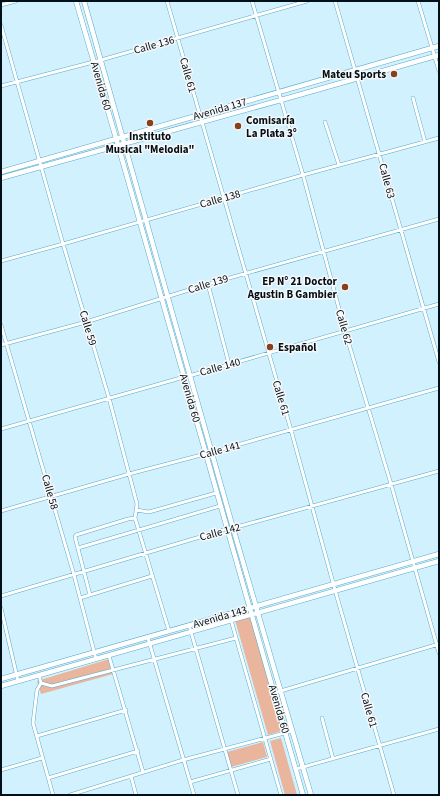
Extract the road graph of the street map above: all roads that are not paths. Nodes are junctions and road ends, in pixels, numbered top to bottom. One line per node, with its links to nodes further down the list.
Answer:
1 (16, 1): 9 (street)
2 (76, 1): 17 (main road, Avenida 60)
3 (84, 1): 16 (main road, Avenida 60)
4 (167, 1): 12 (street, Calle 61)
5 (252, 1): 10 (street, Calle 62)
6 (307, 1): 10 (street, Calle 136)
7 (335, 1): 18 (street, Calle 63)
8 (418, 1): 14 (street)
9 (1, 5)
10 (257, 16): 12 (street, Calle 136); 23 (street, Calle 62)
11 (1, 25): 21 (street, Calle 59)
12 (177, 38): 16 (street, Calle 136); 26 (street, Calle 61)
13 (439, 46): 14 (main road, Avenida 137)
14 (433, 48): 15 (street); 18 (main road, Avenida 137)
15 (437, 56): 19 (street); 20 (main road, Avenida 137)
16 (101, 60): 17 (street, Calle 136); 29 (main road, Avenida 60)
17 (94, 62): 21 (street, Calle 136); 31 (main road, Avenida 60)
18 (355, 71): 20 (street, Calle 63); 23 (main road, Avenida 137)
19 (439, 71)
20 (357, 78): 25 (main road, Avenida 137); 35 (street, Calle 63)
21 (18, 81): 22 (street, Calle 136); 36 (street, Calle 59)
22 (1, 86)
23 (279, 92): 25 (street, Calle 62); 26 (main road, Avenida 137)
24 (413, 98): 32 (street)
25 (282, 100): 28 (main road, Avenida 137); 40 (street, Calle 62)
26 (199, 114): 28 (street, Calle 61); 29 (main road, Avenida 137)
27 (325, 122): 37 (street)
28 (202, 123): 33 (main road, Avenida 137); 42 (street, Calle 61)
29 (122, 137): 31 (main road, Avenida 137); 33 (main road, Avenida 60)
30 (439, 138): 32 (street, Calle 138)
31 (116, 139): 34 (main road, Avenida 60); 36 (main road, Avenida 137)
32 (425, 142): 35 (street, Calle 138)
33 (124, 144): 34 (main road, Avenida 137); 44 (main road, Avenida 60)
34 (118, 145): 38 (main road, Avenida 137); 45 (main road, Avenida 60)
35 (380, 154): 37 (street, Calle 138); 46 (street, Calle 63)
36 (39, 161): 38 (street, Calle 59); 39 (main road, Avenida 137)
37 (339, 165): 40 (street, Calle 138)
38 (41, 167): 41 (main road, Avenida 137); 47 (street, Calle 59)
39 (1, 172)
40 (303, 175): 42 (street, Calle 138); 48 (street, Calle 62)
41 (1, 178)
42 (223, 198): 44 (street, Calle 138); 50 (street, Calle 61)
43 (439, 219): 46 (street, Calle 139)
44 (147, 220): 45 (street, Calle 138); 52 (main road, Avenida 60)
45 (139, 222): 47 (street, Calle 138); 53 (main road, Avenida 60)
46 (400, 230): 48 (street, Calle 139); 55 (street, Calle 63)
47 (63, 244): 49 (street, Calle 138); 56 (street, Calle 59)
48 (323, 251): 50 (street, Calle 139); 58 (street, Calle 62)
49 (1, 261)
50 (245, 274): 51 (street, Calle 139); 61 (street, Calle 61)
51 (208, 284): 52 (street, Calle 139); 63 (street)
52 (168, 297): 53 (street, Calle 139); 64 (main road, Avenida 60)
53 (162, 298): 56 (street, Calle 139); 65 (main road, Avenida 60)
54 (439, 304): 55 (street, Calle 140)
55 (423, 309): 58 (street, Calle 140); 62 (street, Calle 63)
56 (86, 322): 59 (street, Calle 139); 67 (street, Calle 59)
57 (1, 325): 59 (street, Calle 58)
58 (345, 331): 61 (street, Calle 140); 68 (street, Calle 62)
59 (6, 344): 60 (street, Calle 139); 69 (street, Calle 58)
60 (1, 346)
61 (268, 353): 63 (street, Calle 140); 71 (street, Calle 61)
62 (439, 362)
63 (229, 364): 64 (street, Calle 140)
64 (190, 375): 65 (street, Calle 140); 72 (main road, Avenida 60)
65 (184, 377): 67 (street, Calle 140); 73 (main road, Avenida 60)
66 (439, 388): 68 (street, Calle 141)
67 (109, 398): 69 (street, Calle 140); 75 (street, Calle 59)
68 (368, 409): 71 (street, Calle 141); 76 (street, Calle 62)
69 (29, 421): 70 (street, Calle 140); 78 (street, Calle 58)
70 (1, 429)
71 (291, 430): 72 (street, Calle 141); 80 (street, Calle 61)
72 (212, 452): 73 (street, Calle 141); 84 (main road, Avenida 60)
73 (205, 454): 75 (street, Calle 141); 77 (main road, Avenida 60)
74 (439, 471): 76 (street, Calle 142)
75 (129, 474): 78 (street, Calle 141); 81 (street, Calle 59)
76 (391, 484): 80 (street, Calle 142); 90 (street, Calle 62)
77 (216, 493): 79 (main road, Avenida 60); 81 (street)
78 (51, 496): 82 (street, Calle 141); 94 (street, Calle 58)
79 (220, 506): 85 (street); 86 (main road, Avenida 60)
80 (312, 507): 84 (street, Calle 142); 96 (street, Calle 61)
81 (136, 510): 83 (street, Calle 59)
82 (1, 511)
83 (135, 518): 85 (street, Calle 59); 87 (street)
84 (234, 528): 86 (street, Calle 142); 101 (main road, Avenida 60)
85 (139, 529): 87 (street); 88 (street, Calle 59)
86 (227, 529): 88 (street, Calle 142); 103 (main road, Avenida 60)
87 (78, 548): 93 (street)
88 (146, 553): 93 (street, Calle 142); 95 (street, Calle 59)
89 (439, 554): 90 (main road, Avenida 143)
90 (413, 561): 92 (street, Calle 62); 96 (main road, Avenida 143)
91 (439, 561): 92 (main road, Avenida 143)
92 (414, 568): 97 (main road, Avenida 143); 113 (street, Calle 62)
93 (85, 571): 94 (street, Calle 142); 98 (street)
94 (74, 575): 99 (street, Calle 142); 100 (street, Calle 58)
95 (152, 576): 98 (street); 109 (street, Calle 59)
96 (333, 584): 97 (street, Calle 61); 101 (main road, Avenida 143)
97 (335, 590): 104 (main road, Avenida 143); 120 (street, Calle 61)
98 (90, 595): 100 (street)
99 (1, 596)
100 (80, 598): 115 (street, Calle 58)
101 (256, 607): 103 (main road, Avenida 143); 104 (main road, Avenida 60)
102 (1, 608): 122 (street)
103 (249, 608): 105 (main road, Avenida 60); 107 (main road, Avenida 143)
104 (258, 612): 105 (main road, Avenida 143); 128 (main road, Avenida 60)
105 (251, 614): 106 (main road, Avenida 143); 129 (main road, Avenida 60)
106 (231, 620): 108 (main road, Avenida 143); 111 (street)
107 (189, 625): 108 (street); 109 (main road, Avenida 143)
108 (191, 631): 112 (main road, Avenida 143); 114 (street)
109 (169, 632): 110 (main road, Avenida 143)
110 (148, 638): 112 (street); 115 (main road, Avenida 143)
111 (236, 638): 114 (street); 136 (street)
112 (150, 644): 117 (main road, Avenida 143); 119 (street)
113 (438, 645): 116 (street, Calle 62); 120 (street)
114 (196, 649): 119 (street); 138 (street)
115 (94, 653): 118 (street, Calle 58); 122 (main road, Avenida 143)
116 (439, 653)
117 (109, 656): 118 (main road, Avenida 143); 121 (street)
118 (96, 659): 123 (main road, Avenida 143)
119 (155, 660): 121 (street); 143 (street)
120 (358, 668): 128 (street); 137 (street, Calle 61)
121 (114, 670): 126 (street); 130 (street)
122 (17, 675): 124 (main road, Avenida 143); 125 (street)
123 (39, 675): 125 (main road, Avenida 143); 126 (street)
124 (1, 679)
125 (18, 681): 127 (main road, Avenida 143)
126 (41, 683): 135 (street)
127 (1, 686)
128 (280, 691): 129 (street); 133 (main road, Avenida 60)
129 (274, 693): 134 (main road, Avenida 60)
130 (126, 710): 135 (street); 139 (street)
131 (322, 718): 142 (street)
132 (439, 729): 137 (street)
133 (292, 731): 134 (street); 144 (main road, Avenida 60)
134 (286, 733): 136 (street); 147 (main road, Avenida 60)
135 (37, 736): 140 (street)
136 (265, 739): 138 (street); 141 (street)
137 (380, 745): 142 (street); 160 (street, Calle 61)
138 (224, 749): 143 (street); 146 (street)
139 (138, 751): 148 (street); 150 (street)
140 (42, 758): 145 (street); 150 (street)
141 (271, 759): 146 (street); 157 (street)
142 (333, 759): 144 (street)
143 (183, 760): 148 (street); 151 (street)
144 (303, 767): 147 (street); 159 (main road, Avenida 60)
145 (1, 770)
146 (231, 770): 151 (street); 156 (street)
147 (296, 770): 158 (main road, Avenida 60)
148 (143, 772): 149 (street)
149 (131, 776): 153 (street); 154 (street)
150 (48, 778): 152 (street)
151 (190, 782): 155 (street)
152 (53, 795)
153 (70, 795)
154 (136, 795)
155 (194, 795)
156 (238, 795)
157 (281, 795)
158 (303, 795)
159 (311, 795)
160 (394, 795)

